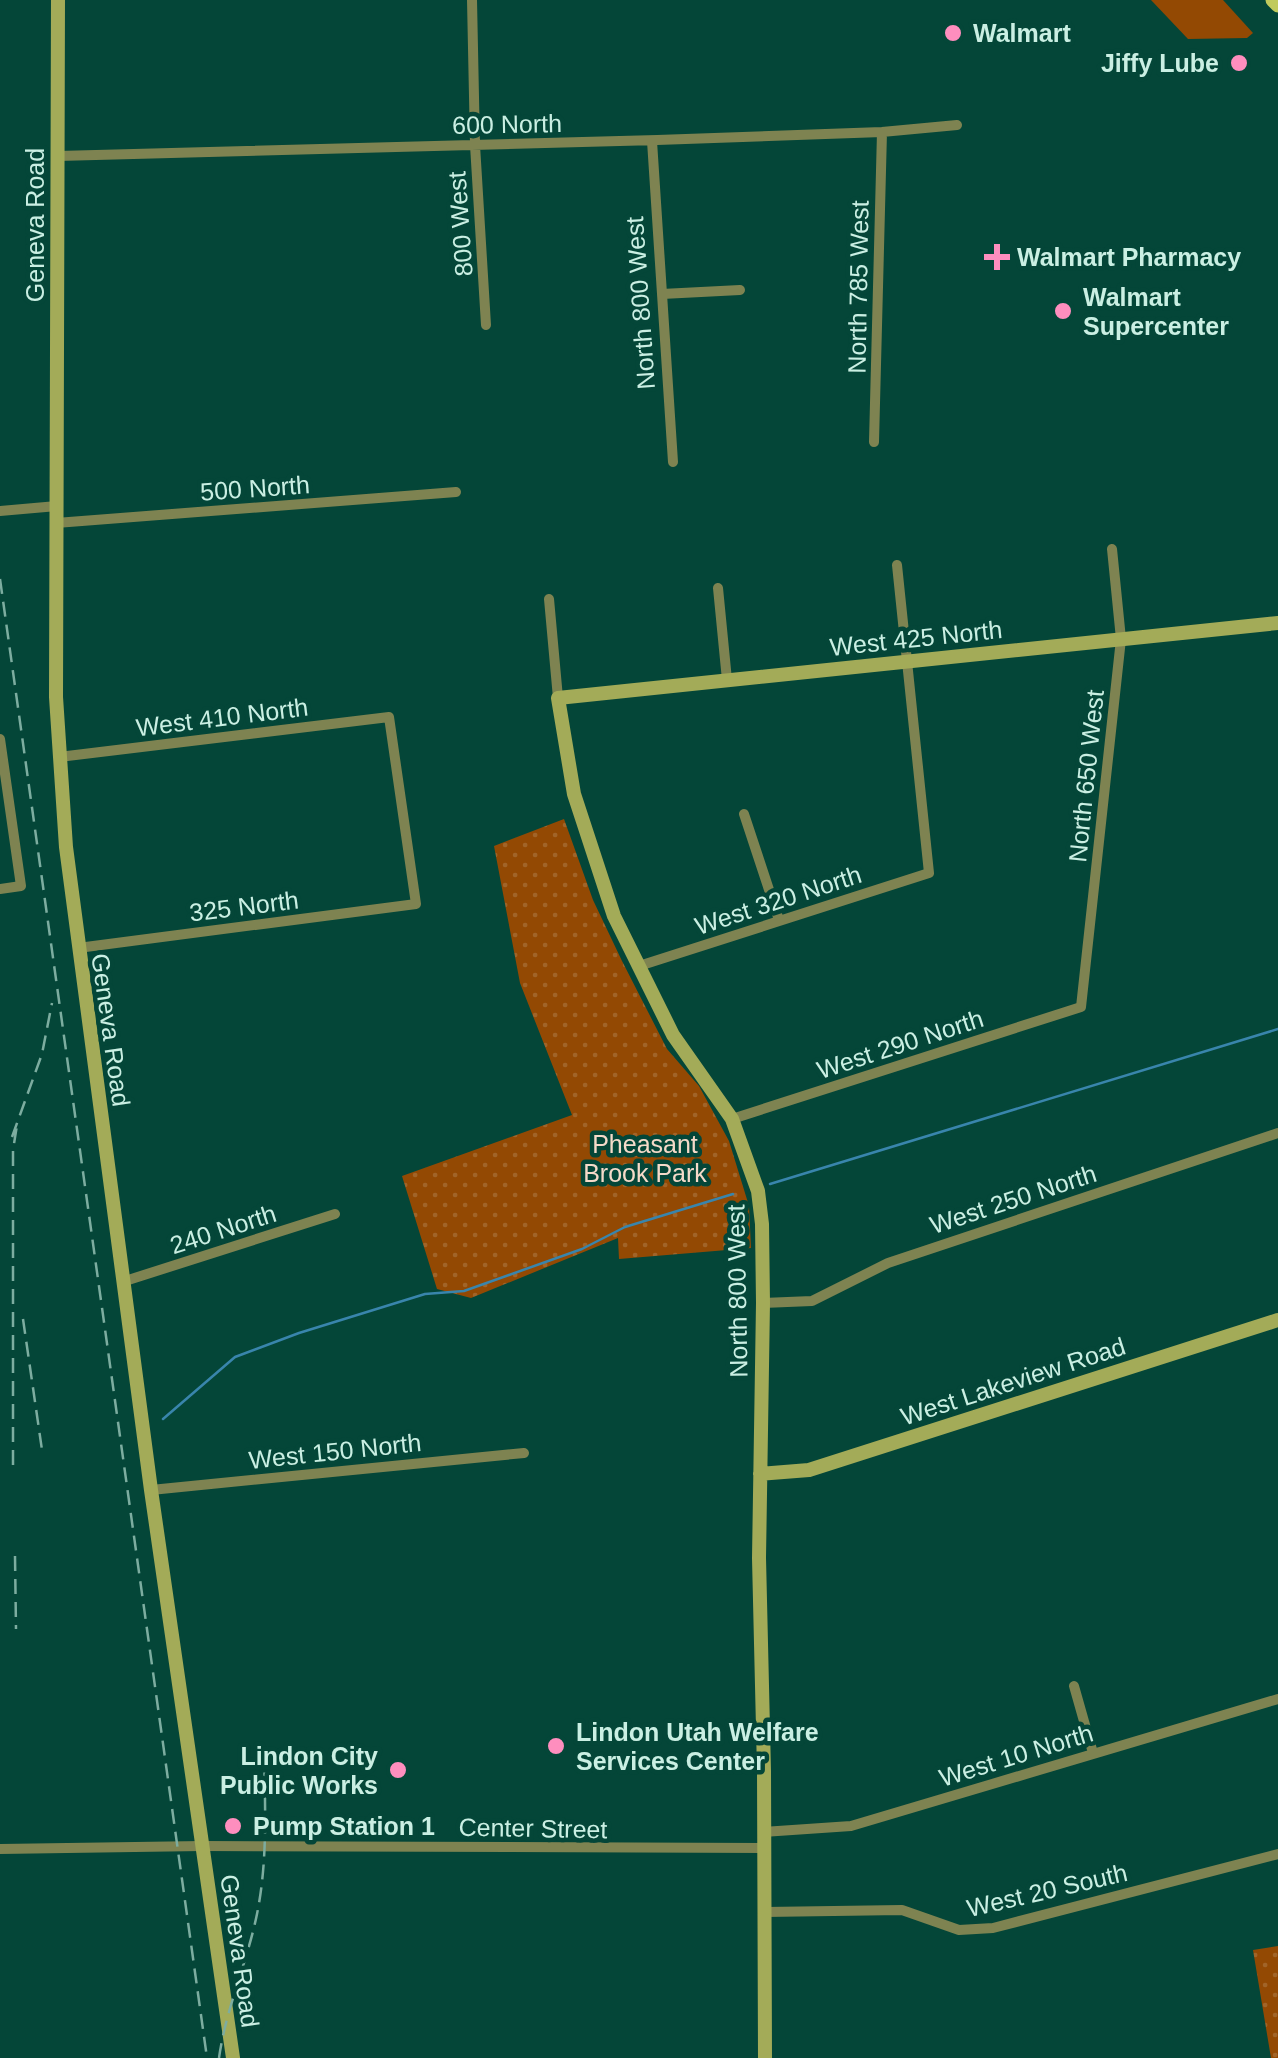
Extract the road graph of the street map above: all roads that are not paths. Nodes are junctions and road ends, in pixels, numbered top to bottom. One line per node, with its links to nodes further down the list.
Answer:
1 (58, 0): 7 (street, Geneva Road)
2 (472, 0): 6 (street, 800 West)
3 (957, 125): 4 (street, 600 North)
4 (882, 132): 5 (street, 600 North); 11 (street, North 785 West)
5 (652, 140): 6 (street, 600 North); 9 (street, North 800 West)
6 (475, 145): 7 (street, 600 North); 10 (street, 800 West)
7 (58, 156): 14 (street, Geneva Road)
8 (740, 290): 9 (street)
9 (662, 294): 12 (street, North 800 West)
10 (486, 324)
11 (874, 442)
12 (674, 462)
13 (456, 492): 16 (street, 500 North)
14 (56, 506): 15 (street); 16 (street, Geneva Road)
15 (0, 511)
16 (56, 522): 27 (street, Geneva Road)
17 (1112, 550): 22 (street, North 650 West)
18 (897, 566): 23 (street)
19 (718, 588): 24 (street)
20 (550, 599): 25 (street, North 800 West)
21 (1278, 623): 22 (street, West 425 North)
22 (1121, 639): 23 (street, West 425 North); 34 (street, North 650 West)
23 (907, 662): 24 (street, West 425 North); 31 (street, West 320 North)
24 (727, 680): 25 (street, West 425 North)
25 (558, 698): 33 (street, North 800 West)
26 (0, 739): 29 (street)
27 (60, 757): 30 (street, West 410 North); 32 (street, Geneva Road)
28 (744, 814): 31 (street)
29 (0, 889)
30 (416, 904): 32 (street, 325 North)
31 (779, 920): 33 (street, West 320 North)
32 (78, 948): 38 (street, Geneva Road)
33 (639, 966): 35 (street, North 800 West)
34 (1080, 1008): 35 (street, West 290 North)
35 (732, 1119): 39 (street, North 800 West)
36 (1278, 1133): 39 (street, West 250 North)
37 (335, 1214): 38 (street, 240 North)
38 (122, 1282): 43 (street, Geneva Road)
39 (763, 1303): 42 (street, North 800 West)
40 (1278, 1320): 42 (street, West Lakeview Road)
41 (524, 1453): 43 (street, West 150 North)
42 (760, 1474): 47 (street, North 800 West)
43 (150, 1490): 48 (street, Geneva Road)
44 (1074, 1686): 46 (street)
45 (1278, 1699): 46 (street, West 10 North)
46 (1093, 1753): 47 (street, West 10 North)
47 (763, 1832): 49 (street, North 800 West)
48 (202, 1846): 49 (street, Center Street); 50 (street, Center Street); 53 (street, Geneva Road)
49 (765, 1848): 52 (street, North 800 West)
50 (0, 1849)
51 (1278, 1854): 52 (street, West 20 South)
52 (765, 1912): 54 (street, North 800 West)
53 (233, 2058)
54 (765, 2058)

